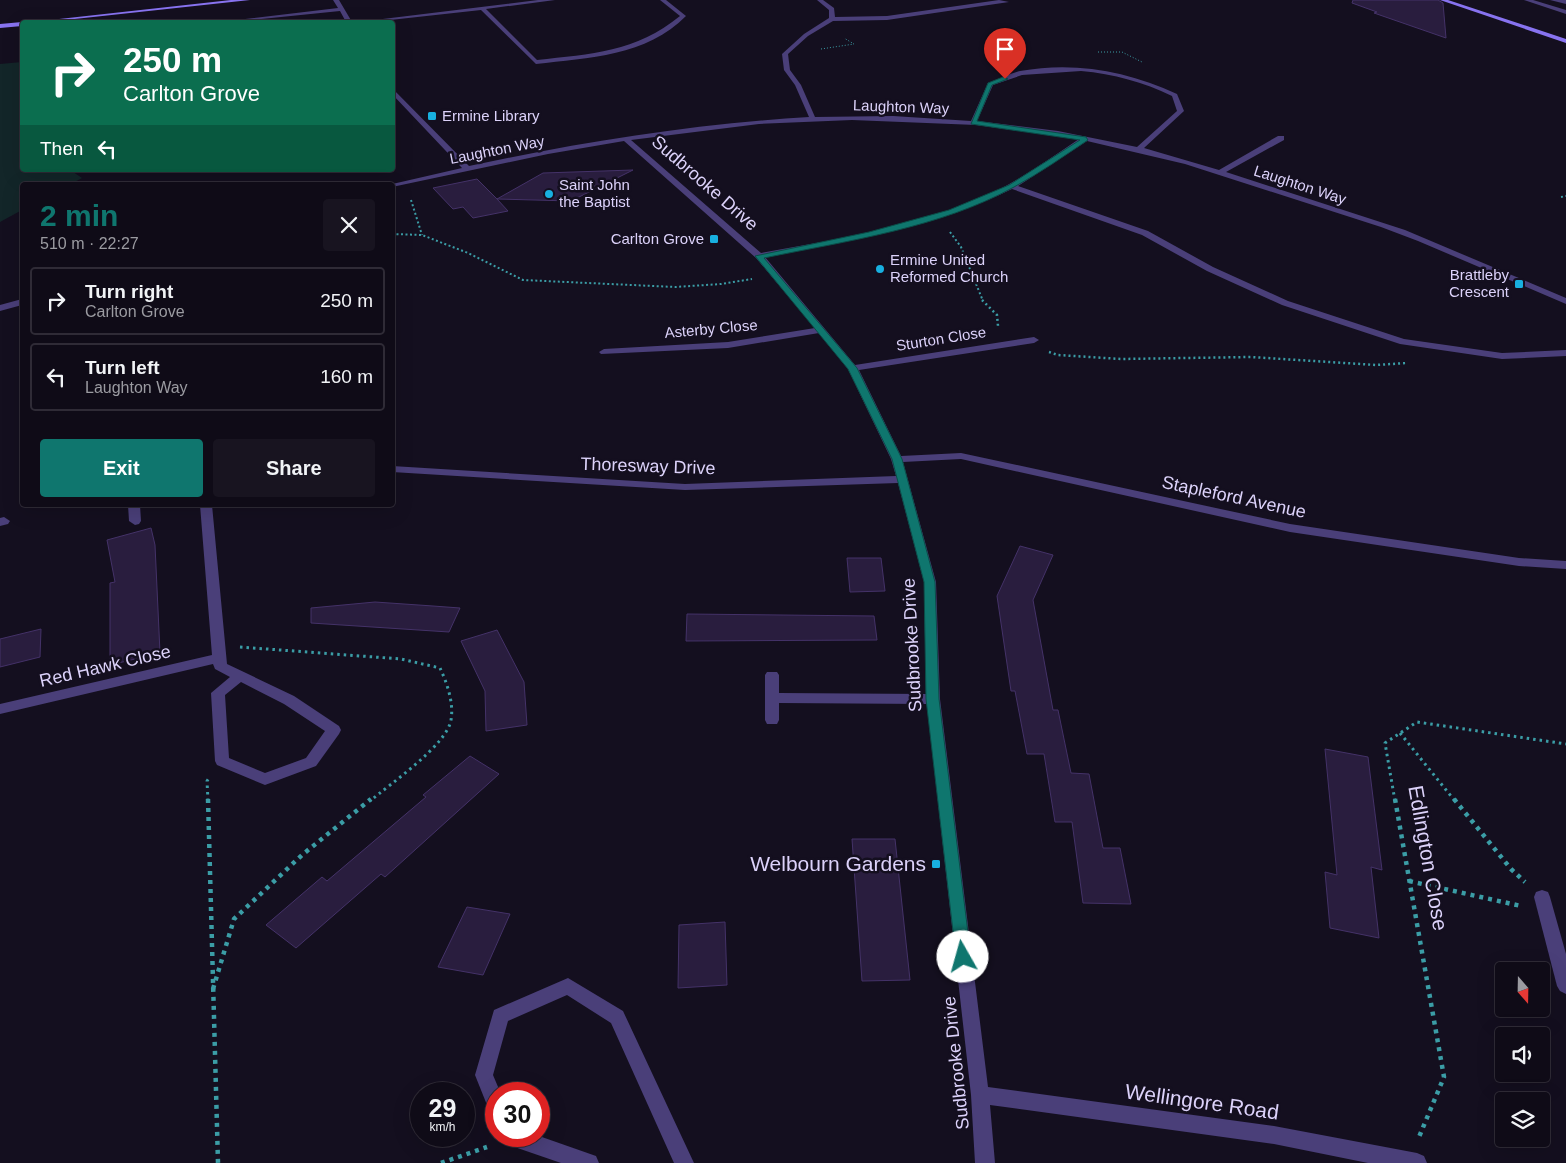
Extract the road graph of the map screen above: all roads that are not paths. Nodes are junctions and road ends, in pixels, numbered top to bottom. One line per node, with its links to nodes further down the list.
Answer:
1 (247, 0): 15 (main road)
2 (336, 0): 12 (street)
3 (552, 0): 11 (street)
4 (663, 0): 11 (street)
5 (820, 0): 14 (street)
6 (1002, 0): 14 (street)
7 (1443, 0): 21 (main road)
8 (1527, 0): 13 (street)
9 (1553, 0): 10 (street)
10 (1566, 2)
11 (482, 8): 18 (street)
12 (342, 9): 16 (street); 17 (street)
13 (1566, 12)
14 (832, 19): 23 (street)
15 (54, 20)
16 (240, 20)
17 (348, 20)
18 (378, 20)
19 (20, 24): 20 (main road)
20 (0, 26)
21 (1566, 41)
22 (395, 93): 29 (street)
23 (813, 119): 24 (street, Laughton Way); 27 (street, Laughton Way)
24 (973, 123): 25 (street, Laughton Way); 28 (street)
25 (1086, 138): 28 (street, Laughton Way); 32 (street)
26 (1281, 138): 30 (street)
27 (627, 140): 29 (street, Laughton Way); 33 (street, Sudbrooke Drive)
28 (1139, 149): 30 (street, Laughton Way)
29 (467, 169): 31 (street, Laughton Way)
30 (1219, 173): 34 (street, Laughton Way)
31 (395, 184)
32 (1011, 186): 33 (street); 40 (street)
33 (759, 256): 37 (street, Sudbrooke Drive)
34 (1566, 301)
35 (20, 303): 36 (street)
36 (0, 308)
37 (821, 330): 39 (street, Asterby Close); 41 (street, Sudbrooke Drive)
38 (1034, 340): 41 (street, Sturton Close)
39 (604, 352)
40 (1566, 353)
41 (852, 368): 42 (street, Sudbrooke Drive)
42 (897, 459): 44 (street, Sudbrooke Drive); 48 (street, Stapleford Avenue)
43 (395, 469): 44 (street, Thoresway Drive)
44 (902, 479): 53 (street, Sudbrooke Drive)
45 (134, 507): 47 (street)
46 (206, 507): 49 (street)
47 (134, 521)
48 (1566, 565)
49 (219, 658): 51 (street); 54 (street, Red Hawk Close)
50 (772, 676): 52 (street)
51 (238, 677): 51 (street)
52 (773, 698): 53 (street); 55 (street)
53 (933, 699): 59 (street, Sudbrooke Drive)
54 (2, 710)
55 (772, 720)
56 (1544, 904): 57 (street)
57 (1566, 986)
58 (487, 1082): 63 (street)
59 (980, 1095): 61 (street, Wellingore Road); 64 (street, Sudbrooke Drive)
60 (541, 1147): 62 (street)
61 (1413, 1162)
62 (589, 1163)
63 (684, 1163)
64 (986, 1163)

